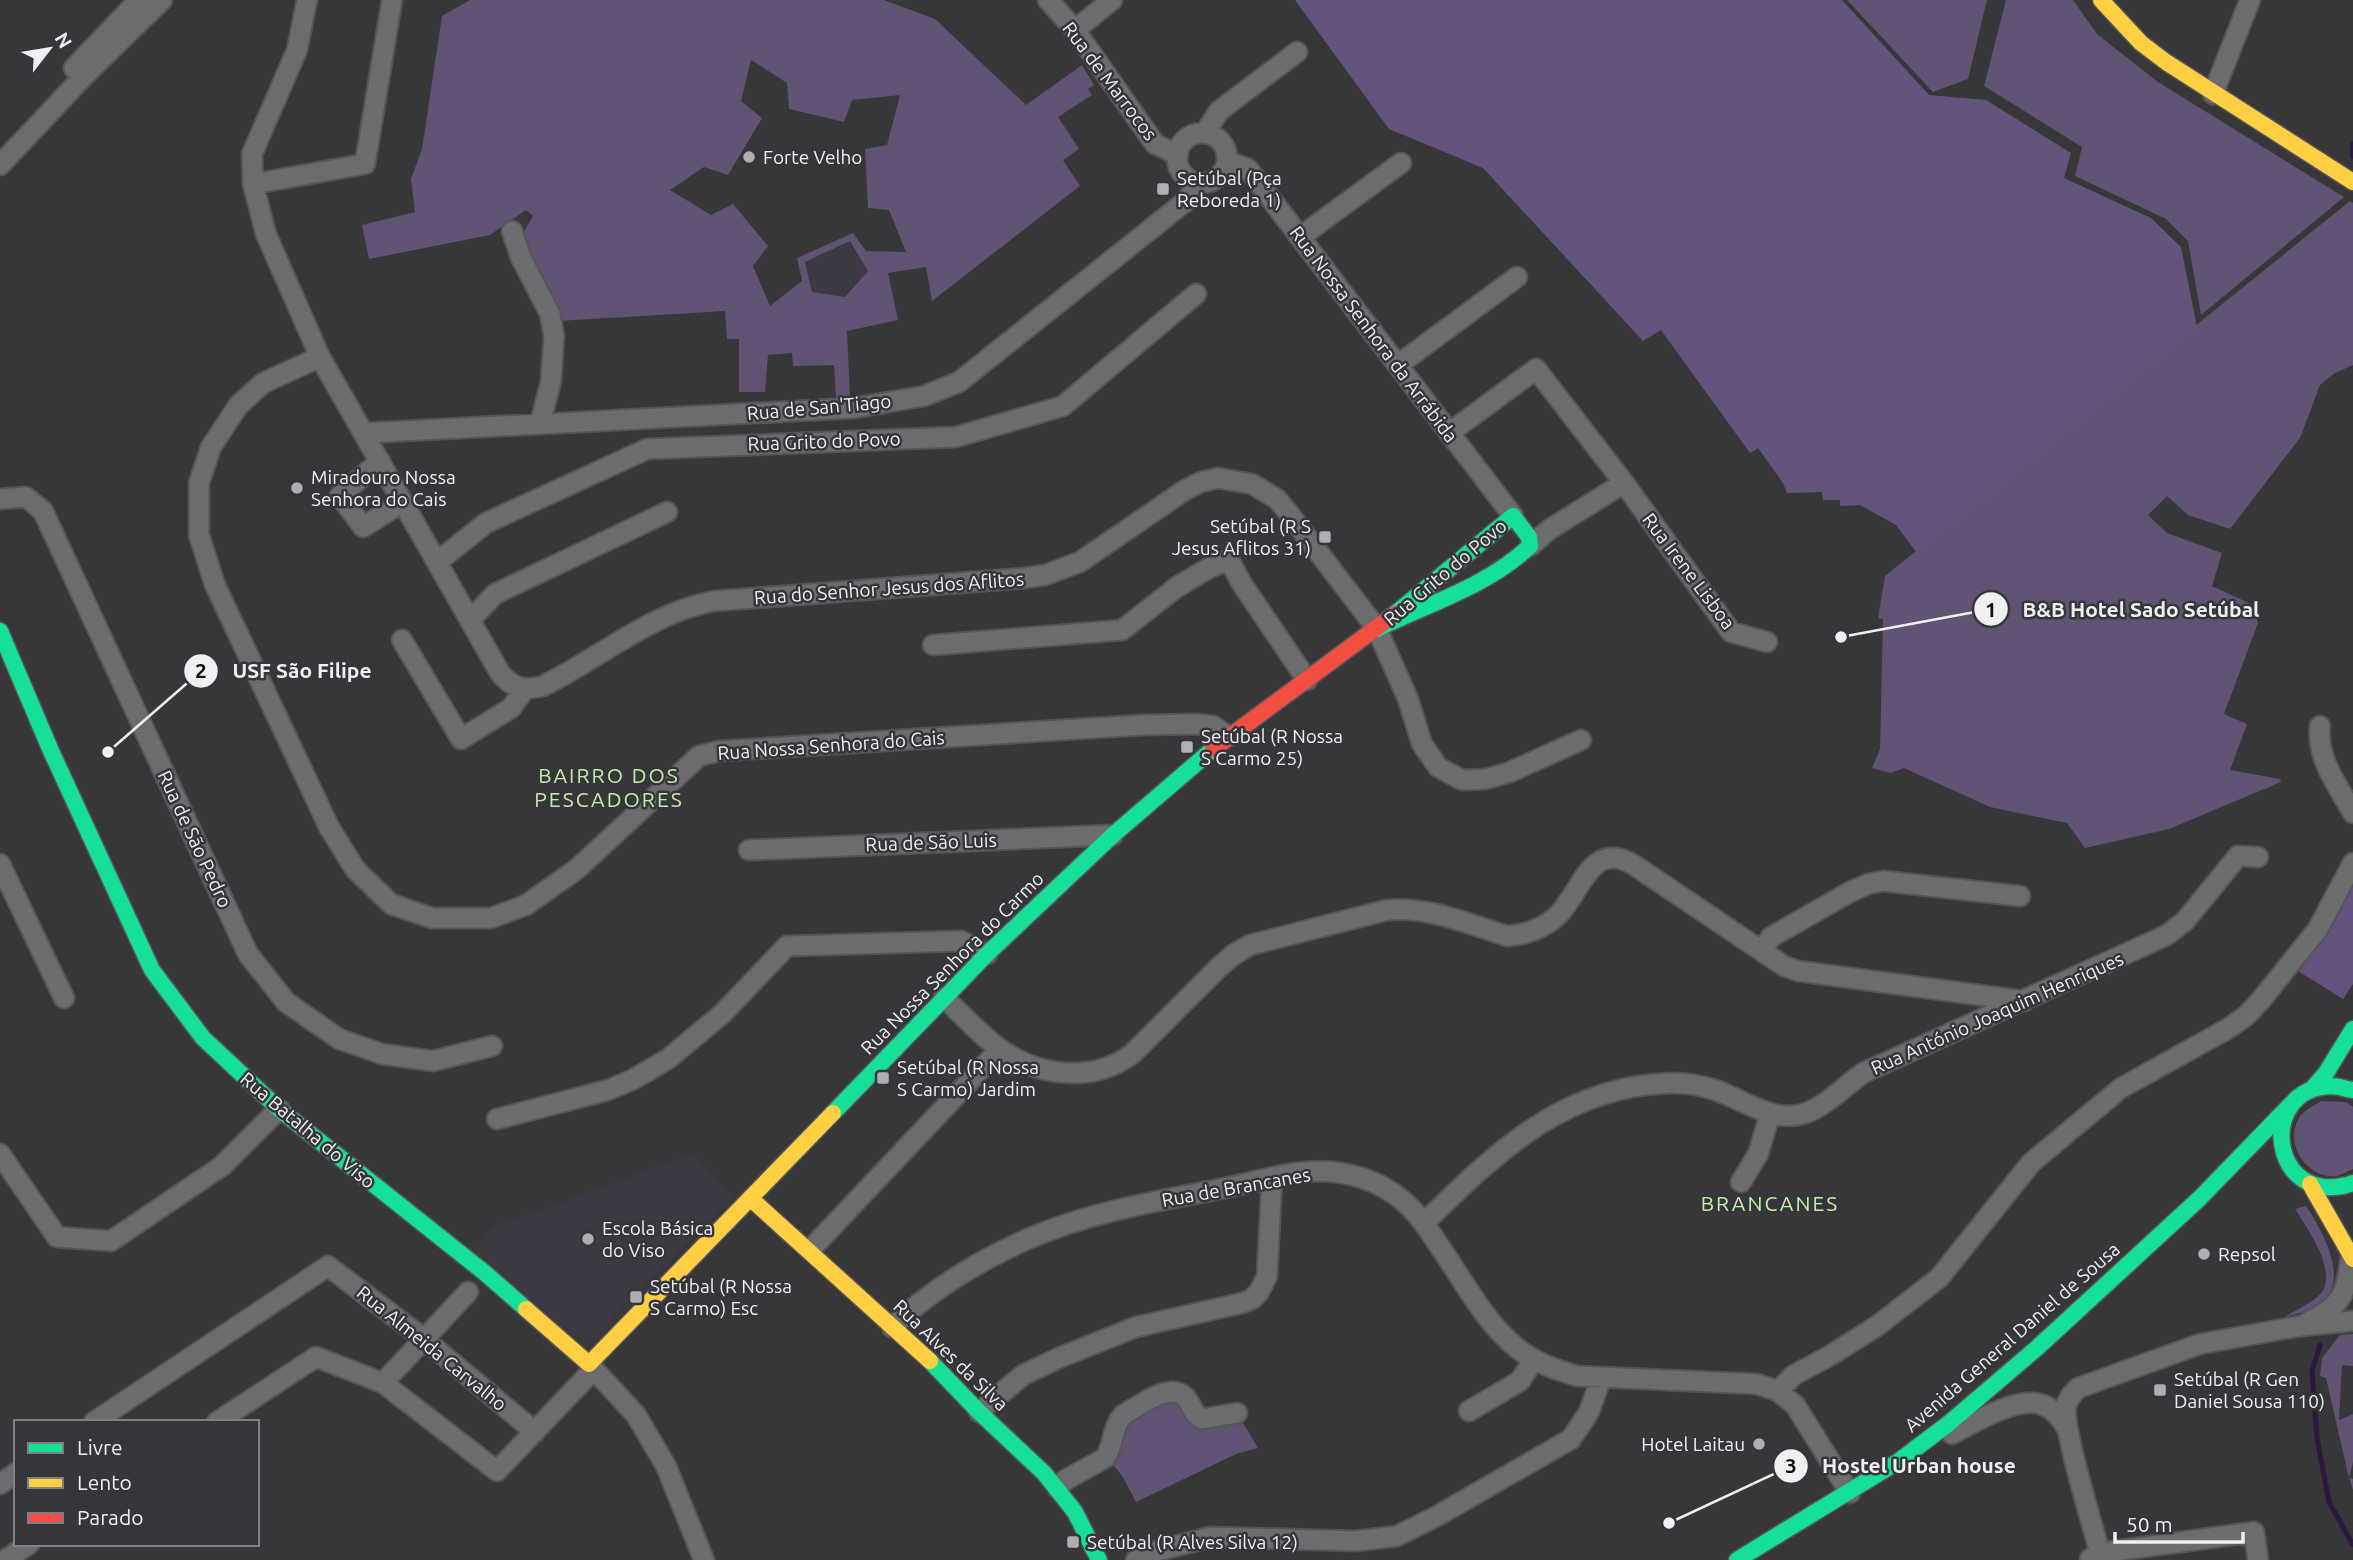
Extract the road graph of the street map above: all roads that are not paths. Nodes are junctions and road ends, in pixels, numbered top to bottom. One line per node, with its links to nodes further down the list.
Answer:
1 (139, 0): 11 (street)
2 (162, 0): 11 (street)
3 (307, 0): 20 (street)
4 (392, 0): 20 (street)
5 (1048, 0): 9 (street, Rua de Marrocos)
6 (1112, 0): 9 (street)
7 (2101, 0): 12 (street)
8 (2250, 0): 12 (street)
9 (1075, 30): 14 (street, Rua de Marrocos)
10 (1297, 52): 13 (street)
11 (83, 77): 17 (street)
12 (2213, 94): 18 (street)
13 (1205, 133): 14 (street); 15 (street)
14 (1178, 155): 19 (street)
15 (1227, 161): 19 (street); 22 (street, Rua Nossa Senhora da Arrábida)
16 (1401, 163): 22 (street)
17 (0, 165)
18 (2353, 182)
19 (1199, 183): 27 (street, Rua de San'Tiago)
20 (253, 184): 25 (street)
21 (512, 231): 27 (street)
22 (1300, 237): 26 (street, Rua Nossa Senhora da Arrábida)
23 (1517, 277): 26 (street)
24 (1196, 293): 37 (street, Rua Grito do Povo)
25 (320, 357): 28 (street); 48 (street, Rua Nossa Senhora do Cais)
26 (1398, 365): 29 (street, Rua Nossa Senhora da Arrábida)
27 (540, 425): 28 (street, Rua de San'Tiago)
28 (363, 433): 30 (street)
29 (1449, 433): 31 (street, Rua Irene Lisboa); 35 (street, Rua Nossa Senhora da Arrábida)
30 (380, 461): 33 (street); 33 (street)
31 (1624, 483): 35 (street); 43 (street, Rua Irene Lisboa)
32 (0, 499): 63 (street, Rua de São Pedro)
33 (403, 502): 37 (street)
34 (667, 512): 39 (street)
35 (1522, 531): 36 (street, Rua Grito do Povo); 38 (street)
36 (1469, 553): 38 (street); 40 (street, Rua Grito do Povo)
37 (437, 562): 39 (street)
38 (1485, 583): 40 (street)
39 (470, 620): 46 (street)
40 (1377, 629): 45 (street, Rua Nossa Senhora do Carmo); 46 (street, Rua do Senhor Jesus dos Aflitos); 49 (street, Rua do Senhor Jesus dos Aflitos)
41 (0, 631): 67 (street, Rua Batalha do Viso)
42 (402, 640): 46 (street, Rua do Senhor Jesus dos Aflitos)
43 (1767, 642)
44 (933, 645): 45 (street)
45 (1307, 680): 48 (street, Rua Nossa Senhora do Carmo)
46 (525, 689)
47 (2320, 726): 50 (street)
48 (1228, 736): 51 (street, Rua Nossa Senhora do Carmo)
49 (1581, 740)
50 (2353, 813)
51 (1113, 835): 52 (street, Rua de São Luis); 58 (street, Rua Nossa Senhora do Carmo)
52 (749, 850)
53 (2258, 857): 61 (street, Rua António Joaquim Henriques)
54 (2353, 863): 92 (street)
55 (0, 864): 59 (street)
56 (2020, 896): 57 (street)
57 (1762, 951): 61 (street); 64 (street)
58 (987, 954): 60 (street, Rua Nossa Senhora do Carmo); 69 (street)
59 (64, 998)
60 (944, 998): 64 (street); 78 (street, Rua Nossa Senhora do Carmo)
61 (2024, 1001): 68 (street, Rua António Joaquim Henriques)
62 (2353, 1029): 66 (street)
63 (492, 1046)
64 (1000, 1049): 81 (street)
65 (2353, 1090): 66 (street)
66 (2305, 1093): 73 (street); 79 (street)
67 (279, 1109): 70 (street); 89 (street, Rua Batalha do Viso)
68 (1770, 1114): 75 (street); 80 (street, Rua António Joaquim Henriques)
69 (497, 1119)
70 (0, 1154)
71 (2272, 1168): 73 (street)
72 (2249, 1170): 79 (street)
73 (2294, 1172): 77 (street)
74 (1272, 1178): 80 (street, Rua de Brancanes); 86 (street, Rua de Brancanes); 94 (street)
75 (1741, 1182)
76 (2353, 1183): 77 (street)
77 (2310, 1184): 82 (street)
78 (750, 1198): 81 (street, Rua Alves da Silva); 89 (street, Rua Nossa Senhora do Carmo)
79 (2199, 1199): 100 (street, Avenida General Daniel de Sousa)
80 (1423, 1223): 88 (street, Rua de Brancanes)
81 (810, 1250): 86 (street, Rua Alves da Silva)
82 (2352, 1257): 85 (street)
83 (468, 1292): 87 (street)
84 (2353, 1321): 85 (street)
85 (2300, 1326): 98 (street)
86 (892, 1327): 94 (street, Rua Alves da Silva)
87 (424, 1339): 91 (street); 96 (street, Rua Almeida Carvalho); 99 (street, Rua Almeida Carvalho)
88 (1534, 1359): 90 (street, Rua de Brancanes); 93 (street)
89 (592, 1367): 99 (street); 106 (street, Rua Batalha do Viso)
90 (1601, 1378): 92 (street, Rua de Brancanes); 108 (street)
91 (383, 1383): 97 (street); 99 (street)
92 (1778, 1391): 102 (street)
93 (1469, 1411)
94 (979, 1412): 101 (street, Rua Alves da Silva)
95 (1237, 1413): 101 (street)
96 (96, 1420)
97 (220, 1420)
98 (2069, 1430): 100 (street); 104 (street)
99 (535, 1432)
100 (1899, 1461): 102 (street, Avenida General Daniel de Sousa)
101 (1057, 1487): 107 (street, Rua Alves da Silva)
102 (1850, 1493): 109 (street, Avenida General Daniel de Sousa)
103 (26, 1546): 105 (street)
104 (2095, 1557): 110 (street)
105 (5, 1560)
106 (704, 1560)
107 (1099, 1560)
108 (1136, 1560)
109 (1737, 1560)
110 (2258, 1560)

